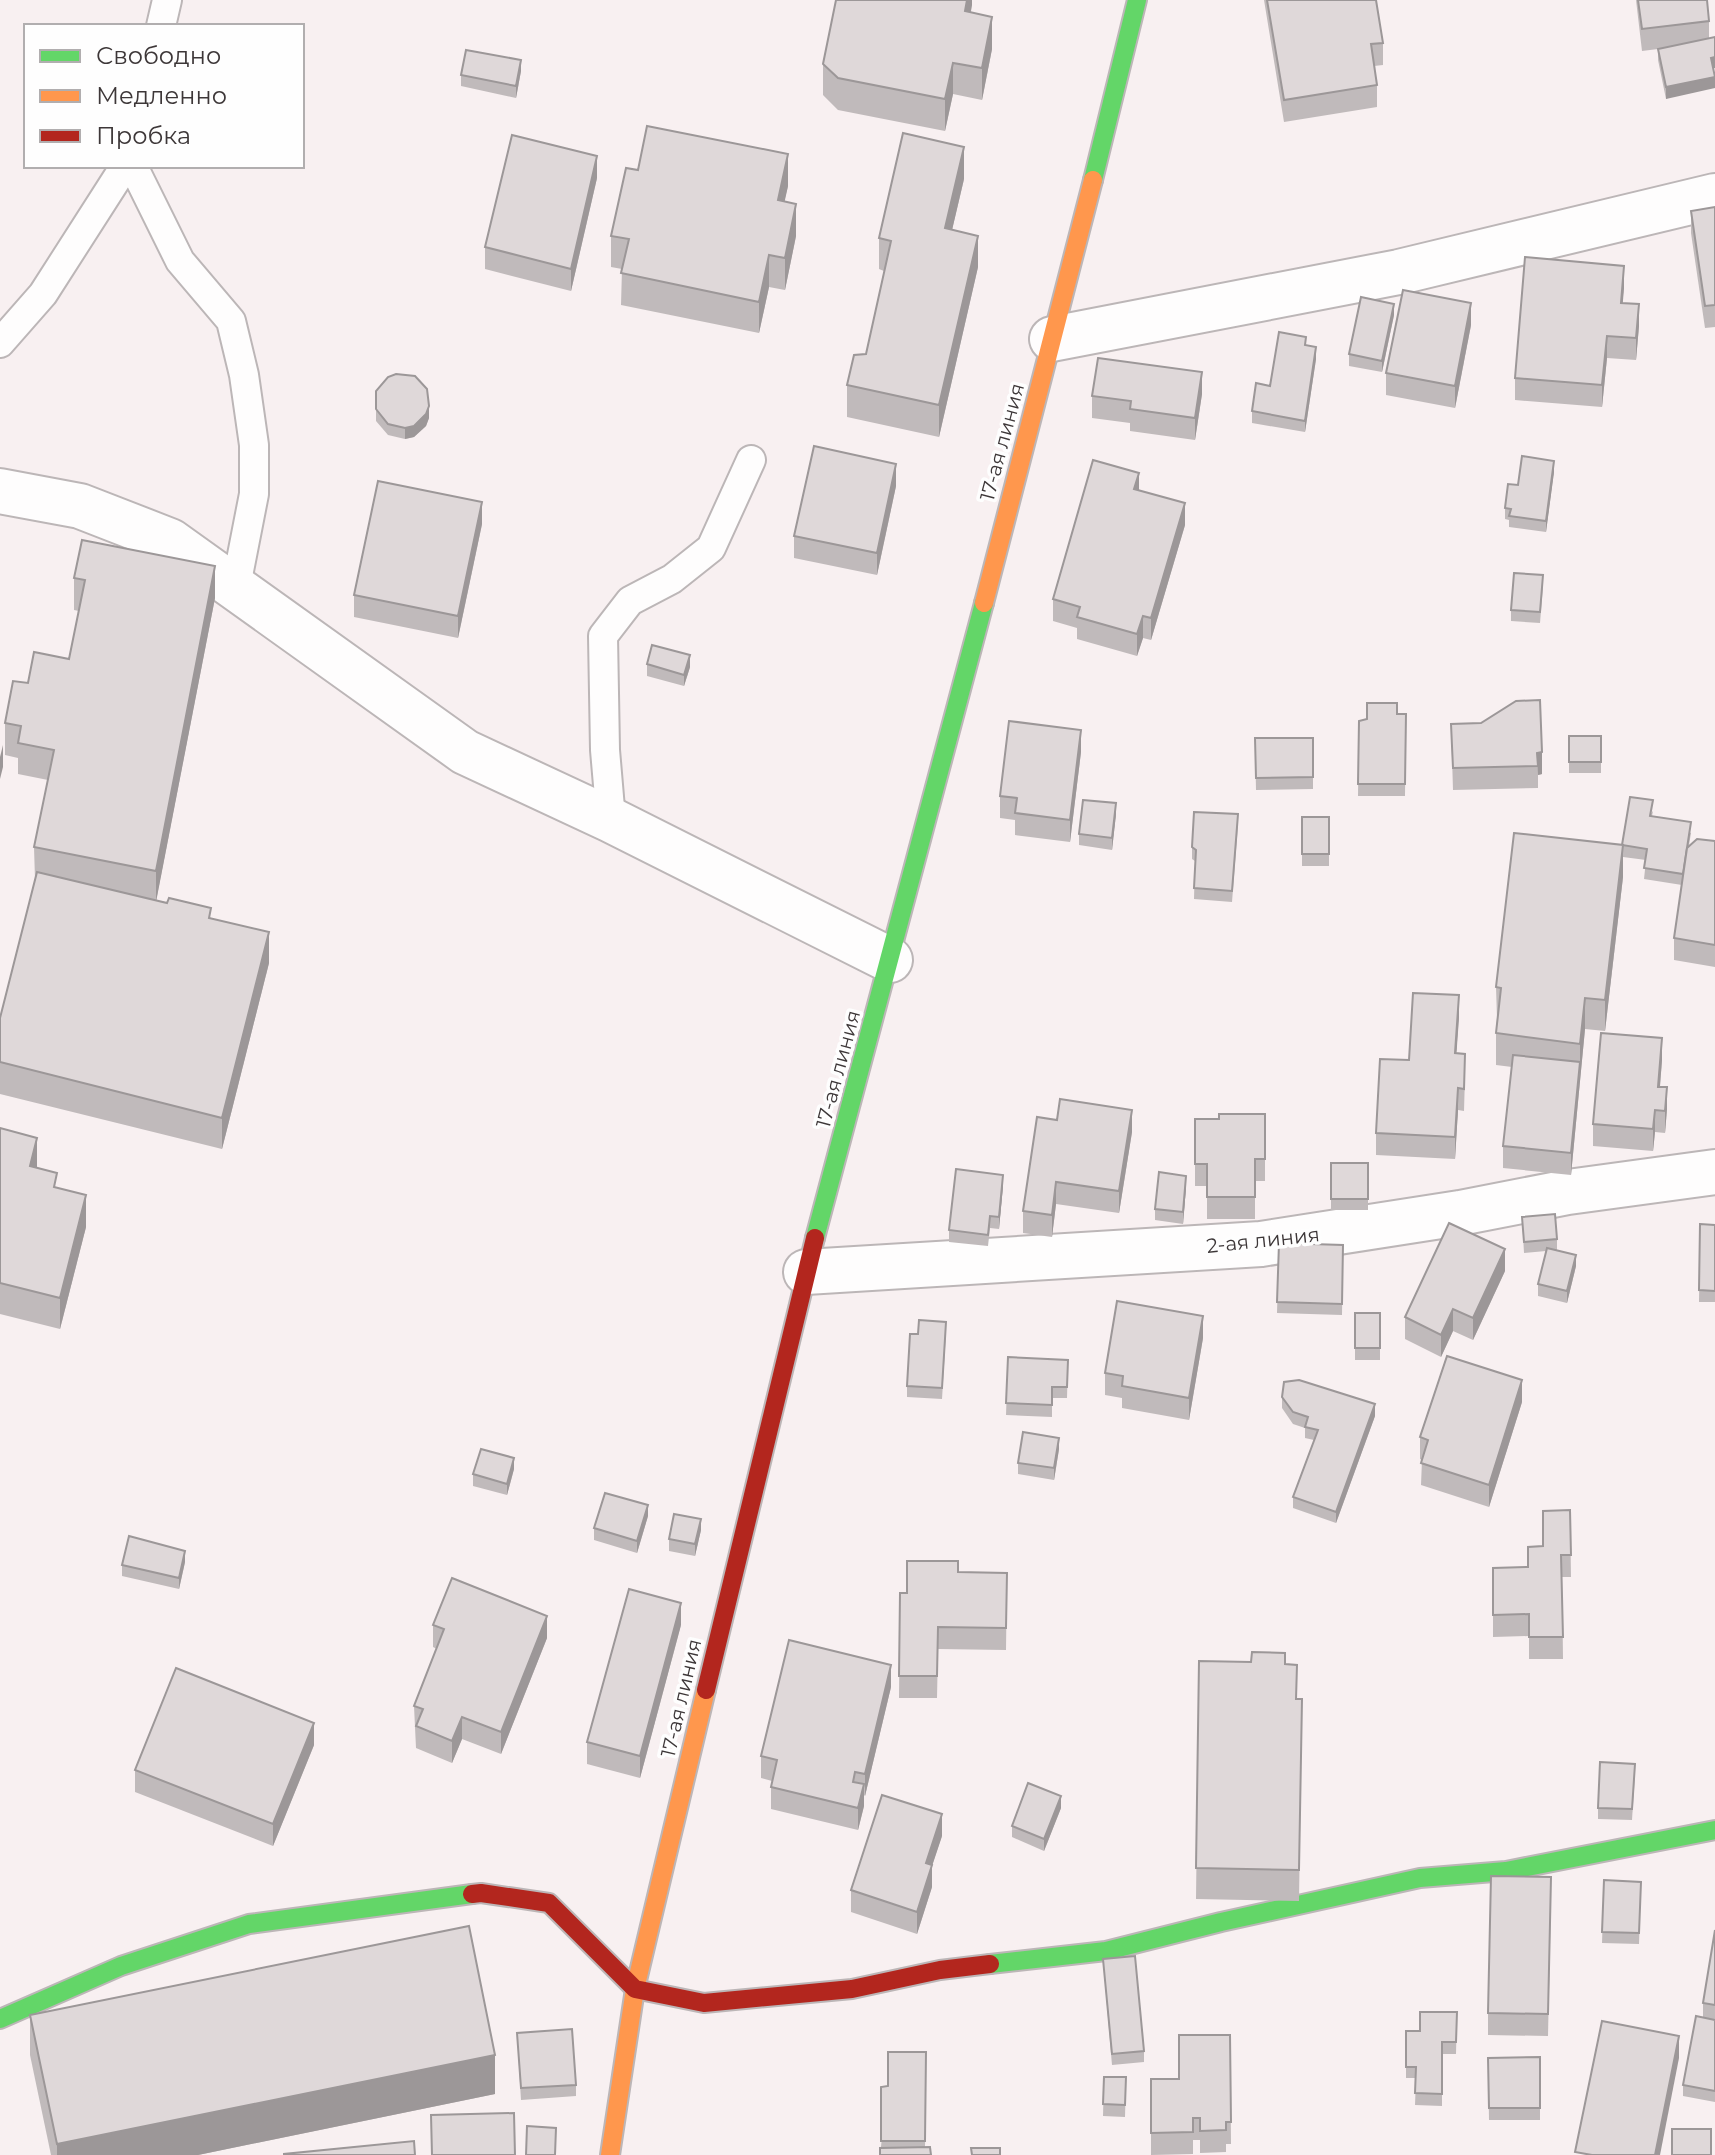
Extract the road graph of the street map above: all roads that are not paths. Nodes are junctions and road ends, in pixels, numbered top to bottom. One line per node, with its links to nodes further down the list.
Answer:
1 (167, 0): 3 (lane)
2 (1137, 0): 7 (street, 17-ая линия)
3 (161, 24)
4 (124, 168): 8 (lane)
5 (134, 168): 11 (lane)
6 (1715, 196): 7 (street)
7 (1052, 339): 13 (street, 17-ая линия)
8 (0, 343)
9 (751, 460): 12 (lane)
10 (0, 491): 11 (street)
11 (236, 586): 12 (street)
12 (611, 820): 13 (street)
13 (890, 960): 15 (street, 17-ая линия)
14 (1715, 1172): 15 (street, 2-ая линия)
15 (806, 1272): 17 (street, 17-ая линия)
16 (1715, 1830): 17 (street)
17 (635, 1989): 18 (street); 19 (street, 17-ая линия)
18 (0, 2019)
19 (610, 2155)

